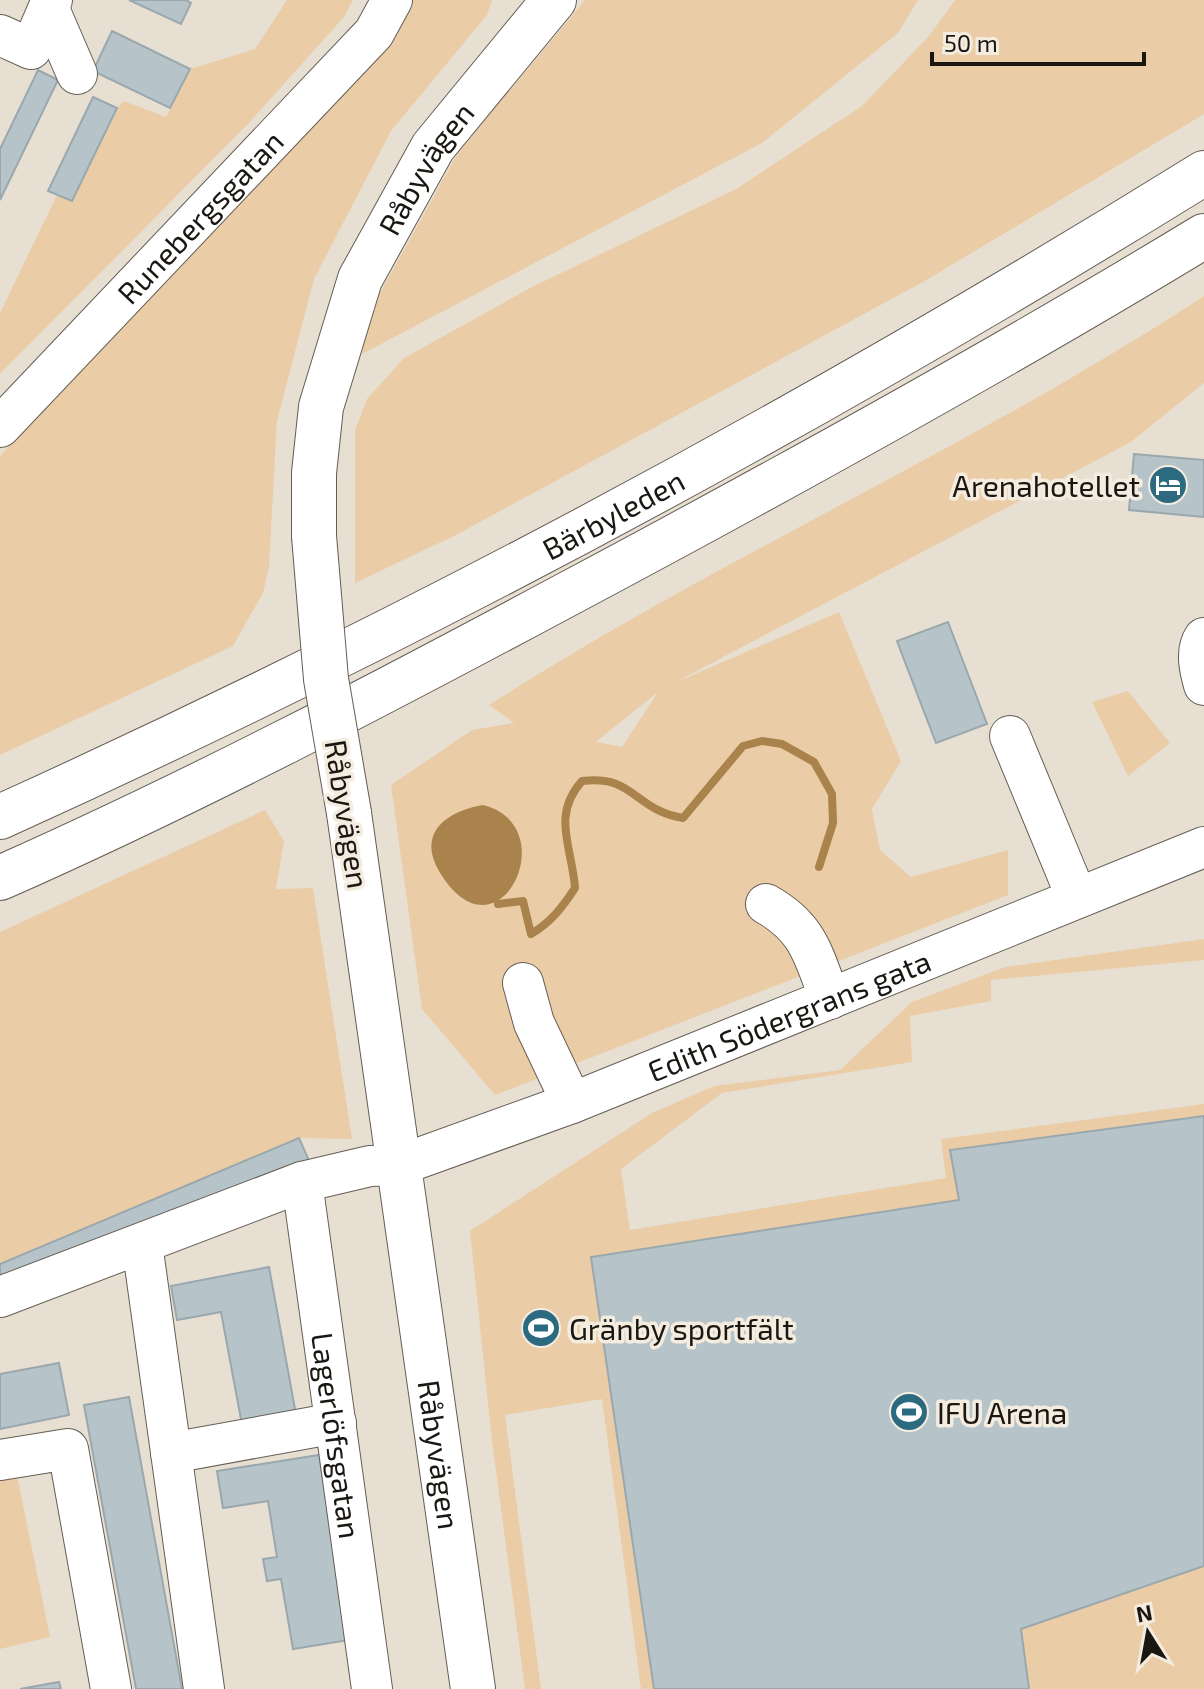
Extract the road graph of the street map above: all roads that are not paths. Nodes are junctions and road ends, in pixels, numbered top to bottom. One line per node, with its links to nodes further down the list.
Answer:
1 (392, 0): 8 (street, Runebergsgatan)
2 (554, 0): 20 (main road, Råbyvägen, bridge)
3 (50, 5): 4 (street); 5 (street)
4 (0, 35)
5 (77, 74)
6 (1204, 173): 12 (main road, Bärbyleden)
7 (1204, 236): 14 (main road, Bärbyleden)
8 (0, 427)
9 (1204, 638): 10 (street)
10 (1204, 685)
11 (1010, 736): 15 (street)
12 (0, 817)
13 (1204, 847): 15 (street, Edith Södergrans gata)
14 (0, 878)
15 (1077, 898): 18 (street, Edith Södergrans gata)
16 (766, 904): 18 (street)
17 (523, 983): 19 (street)
18 (830, 999): 19 (street, Edith Södergrans gata)
19 (572, 1103): 20 (street, Edith Södergrans gata)
20 (385, 1166): 21 (street); 30 (main road, Råbyvägen)
21 (302, 1182): 22 (street); 24 (street, Lagerlöfsgatan)
22 (142, 1244): 23 (street); 25 (street)
23 (0, 1297)
24 (336, 1423): 25 (street); 29 (street, Lagerlöfsgatan)
25 (171, 1453): 28 (street)
26 (0, 1460): 27 (street)
27 (111, 1689)
28 (204, 1689)
29 (372, 1689)
30 (473, 1689)

